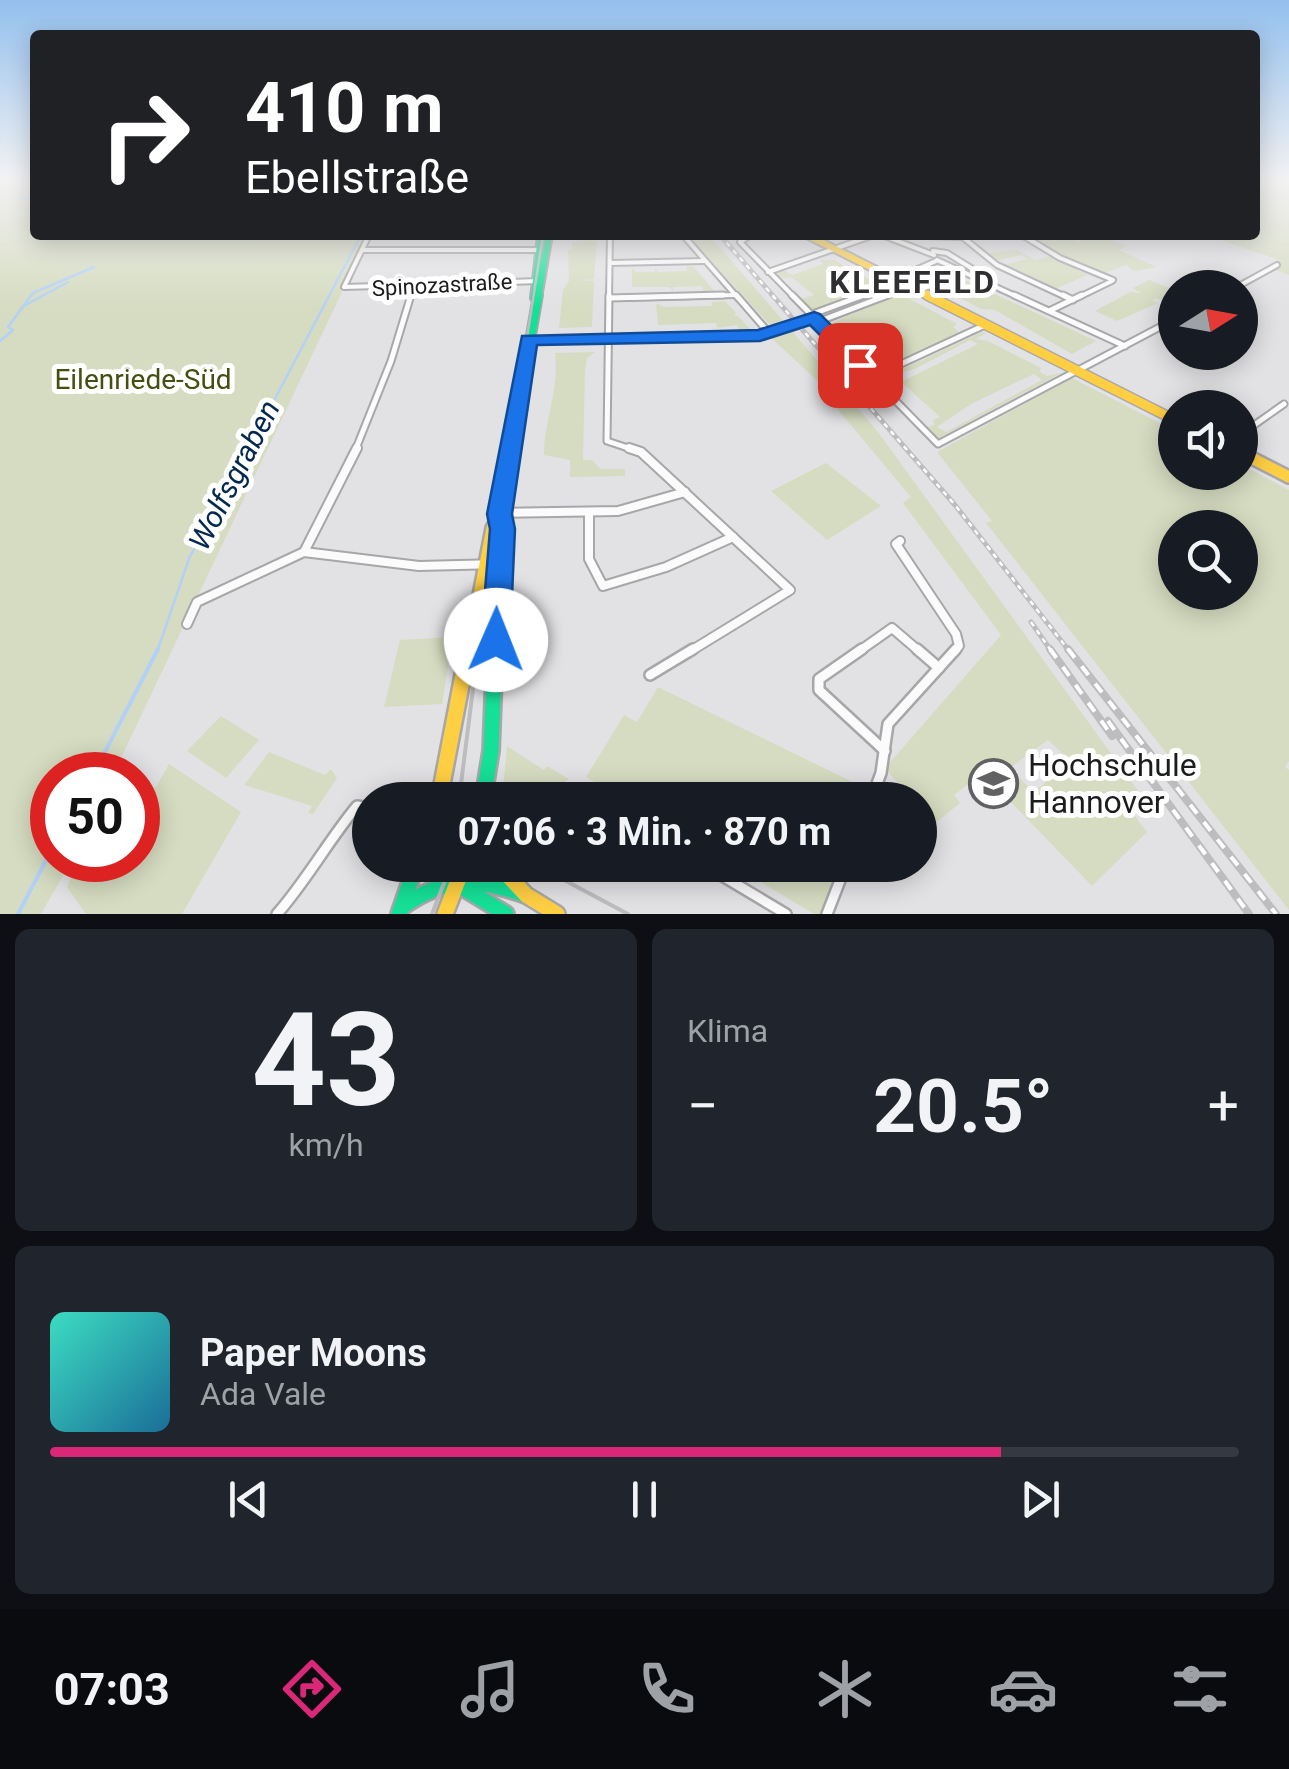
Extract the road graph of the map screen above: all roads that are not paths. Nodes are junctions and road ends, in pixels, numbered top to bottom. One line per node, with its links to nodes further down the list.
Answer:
1 (365, 240): 14 (street)
2 (540, 240): 15 (main road)
3 (548, 240): 33 (main road)
4 (610, 240): 18 (street)
5 (686, 240): 17 (street)
6 (741, 240): 22 (street)
7 (817, 240): 13 (main road)
8 (860, 240): 13 (street)
9 (895, 240): 16 (street)
10 (928, 240): 16 (street)
11 (966, 240): 20 (street)
12 (1030, 240): 32 (street)
13 (835, 249): 22 (street); 27 (main road)
14 (360, 250): 15 (street); 28 (street, Spinozastraße)
15 (539, 250): 25 (main road)
16 (934, 255): 21 (street); 24 (street); 27 (street)
17 (704, 261): 18 (street); 30 (street)
18 (610, 264): 31 (street)
19 (1277, 265): 23 (street)
20 (1003, 268): 24 (street); 32 (street)
21 (964, 271): 24 (street); 27 (street)
22 (768, 272): 35 (street)
23 (1258, 275)
24 (981, 277): 34 (street)
25 (537, 281): 26 (street, Spinozastraße); 33 (main road)
26 (423, 285): 28 (street, Spinozastraße); 29 (street)
27 (906, 285): 35 (street); 35 (street); 36 (main road)
28 (393, 288): 29 (street)
29 (411, 294): 54 (street)
30 (735, 295): 31 (street); 38 (street)
31 (609, 298): 39 (street)
32 (1073, 300): 34 (street)
33 (534, 307): 40 (main road)
34 (1050, 310): 41 (street)
35 (814, 318): 38 (street); 43 (street)
36 (985, 325): 42 (main road); 43 (street)
37 (1158, 328): 41 (street)
38 (768, 333): 39 (street)
39 (609, 338): 40 (street); 49 (street)
40 (528, 340): 51 (main road)
41 (1126, 346): 42 (street)
42 (1077, 372): 43 (street); 45 (main road)
43 (872, 377)
44 (1284, 404): 46 (street)
45 (1158, 412)
46 (1258, 422)
47 (1258, 461): 48 (main road)
48 (1289, 477)
49 (686, 492): 50 (street); 52 (street)
50 (589, 513): 51 (street); 52 (street)
51 (500, 514): 55 (main road); 56 (main road)
52 (733, 537): 61 (street)
53 (900, 541): 60 (street)
54 (304, 552): 56 (street); 59 (street)
55 (499, 564): 56 (street); 58 (main road)
56 (485, 565): 57 (main road)
57 (477, 613): 58 (main road); 63 (main road)
58 (496, 614): 64 (main road)
59 (187, 624)
60 (939, 668): 62 (street); 62 (street)
61 (650, 675)
62 (886, 752): 65 (street)
63 (443, 782)
64 (486, 782)
65 (877, 782)
66 (352, 812): 77 (street)
67 (410, 882): 76 (main road)
68 (447, 882): 76 (main road)
69 (455, 882): 78 (main road)
70 (459, 882): 80 (main road)
71 (491, 882): 75 (main road)
72 (514, 882): 75 (main road)
73 (732, 882): 82 (street)
74 (840, 882): 83 (street)
75 (526, 894): 81 (main road)
76 (401, 911)
77 (276, 914)
78 (446, 914)
79 (484, 914): 80 (main road)
80 (506, 914)
81 (557, 914)
82 (786, 914)
83 (828, 914)

